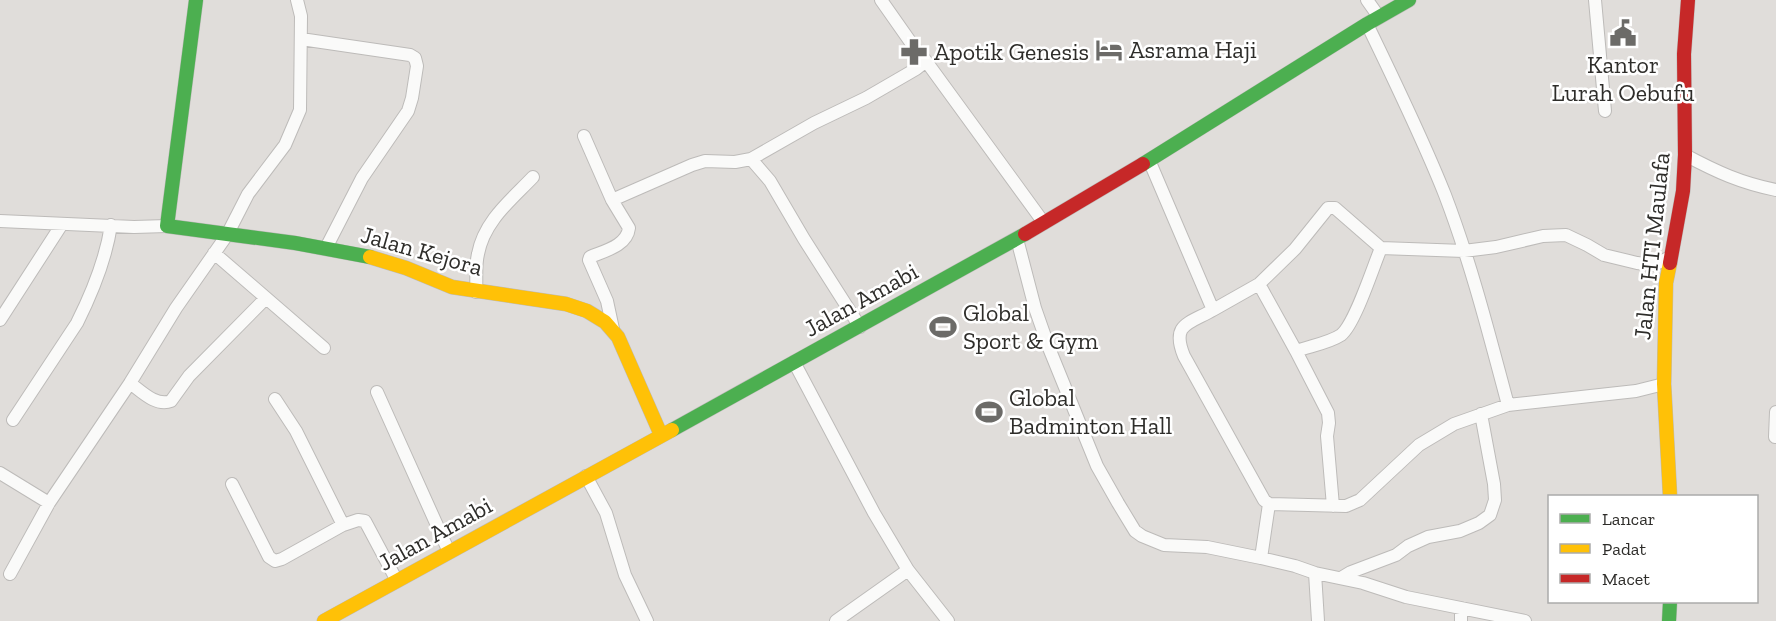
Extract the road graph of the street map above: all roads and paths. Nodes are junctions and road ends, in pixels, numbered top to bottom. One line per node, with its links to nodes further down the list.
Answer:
1 (196, 0): 23 (street)
2 (297, 0): 9 (street)
3 (881, 0): 10 (street)
4 (1367, 0): 8 (street)
5 (1409, 0): 8 (street, Jalan Amabi)
6 (1595, 0): 11 (street)
7 (1688, 0): 13 (street, Jalan HTI Maulafa)
8 (1373, 20): 15 (street, Jalan Amabi); 28 (street)
9 (301, 39): 24 (street); 26 (street)
10 (926, 61): 14 (street); 20 (street)
11 (1605, 111)
12 (584, 136): 18 (street)
13 (1685, 155): 17 (street); 30 (street, Jalan HTI Maulafa)
14 (750, 159): 18 (street); 36 (street)
15 (1149, 160): 20 (street, Jalan Amabi); 34 (street)
16 (532, 177): 32 (street)
17 (1776, 190)
18 (612, 200): 37 (street)
19 (0, 221): 21 (street)
20 (1044, 223): 25 (street, Jalan Amabi)
21 (62, 224): 22 (street); 35 (street)
22 (111, 225): 23 (street); 48 (street)
23 (167, 226): 24 (street, Jalan Kejora)
24 (227, 235): 26 (street, Jalan Kejora); 29 (street)
25 (1017, 239): 36 (street, Jalan Amabi); 60 (street)
26 (326, 248): 32 (street, Jalan Kejora)
27 (1381, 248): 28 (street); 31 (street); 39 (street)
28 (1464, 251): 30 (street); 45 (street)
29 (214, 252): 33 (street); 41 (street)
30 (1670, 257): 42 (street, Jalan HTI Maulafa)
31 (1259, 284): 34 (street); 39 (street)
32 (476, 292): 37 (street, Jalan Kejora)
33 (266, 298): 38 (street); 41 (street)
34 (1213, 310): 56 (street)
35 (0, 320)
36 (860, 327): 40 (street, Jalan Amabi)
37 (613, 329): 49 (street)
38 (324, 348)
39 (1296, 351): 57 (street)
40 (794, 362): 49 (street, Jalan Amabi); 61 (street)
41 (130, 383): 55 (street)
42 (1664, 384): 45 (street); 54 (street, Jalan HTI Maulafa)
43 (376, 392): 59 (street)
44 (275, 399): 58 (street)
45 (1508, 405): 47 (street)
46 (1776, 412): 50 (street)
47 (1481, 414): 57 (street); 64 (street)
48 (13, 420)
49 (661, 435): 52 (street, Jalan Amabi)
50 (1775, 437)
51 (0, 473): 55 (street)
52 (586, 476): 59 (street, Jalan Amabi); 69 (street)
53 (232, 484): 58 (street)
54 (1670, 495)
55 (49, 503): 63 (street)
56 (1269, 504): 57 (street); 60 (street)
57 (1333, 506)
58 (344, 525): 65 (street)
59 (449, 552): 65 (street, Jalan Amabi)
60 (1261, 558): 62 (street)
61 (908, 570): 70 (street); 71 (street)
62 (1315, 573): 64 (street); 72 (street)
63 (10, 574)
64 (1341, 578): 67 (street)
65 (397, 581): 68 (street, Jalan Amabi)
66 (1670, 603): 74 (street)
67 (1461, 615): 73 (street)
68 (324, 621)
69 (647, 621)
70 (836, 621)
71 (948, 621)
72 (1318, 621)
73 (1525, 621)
74 (1669, 621)

